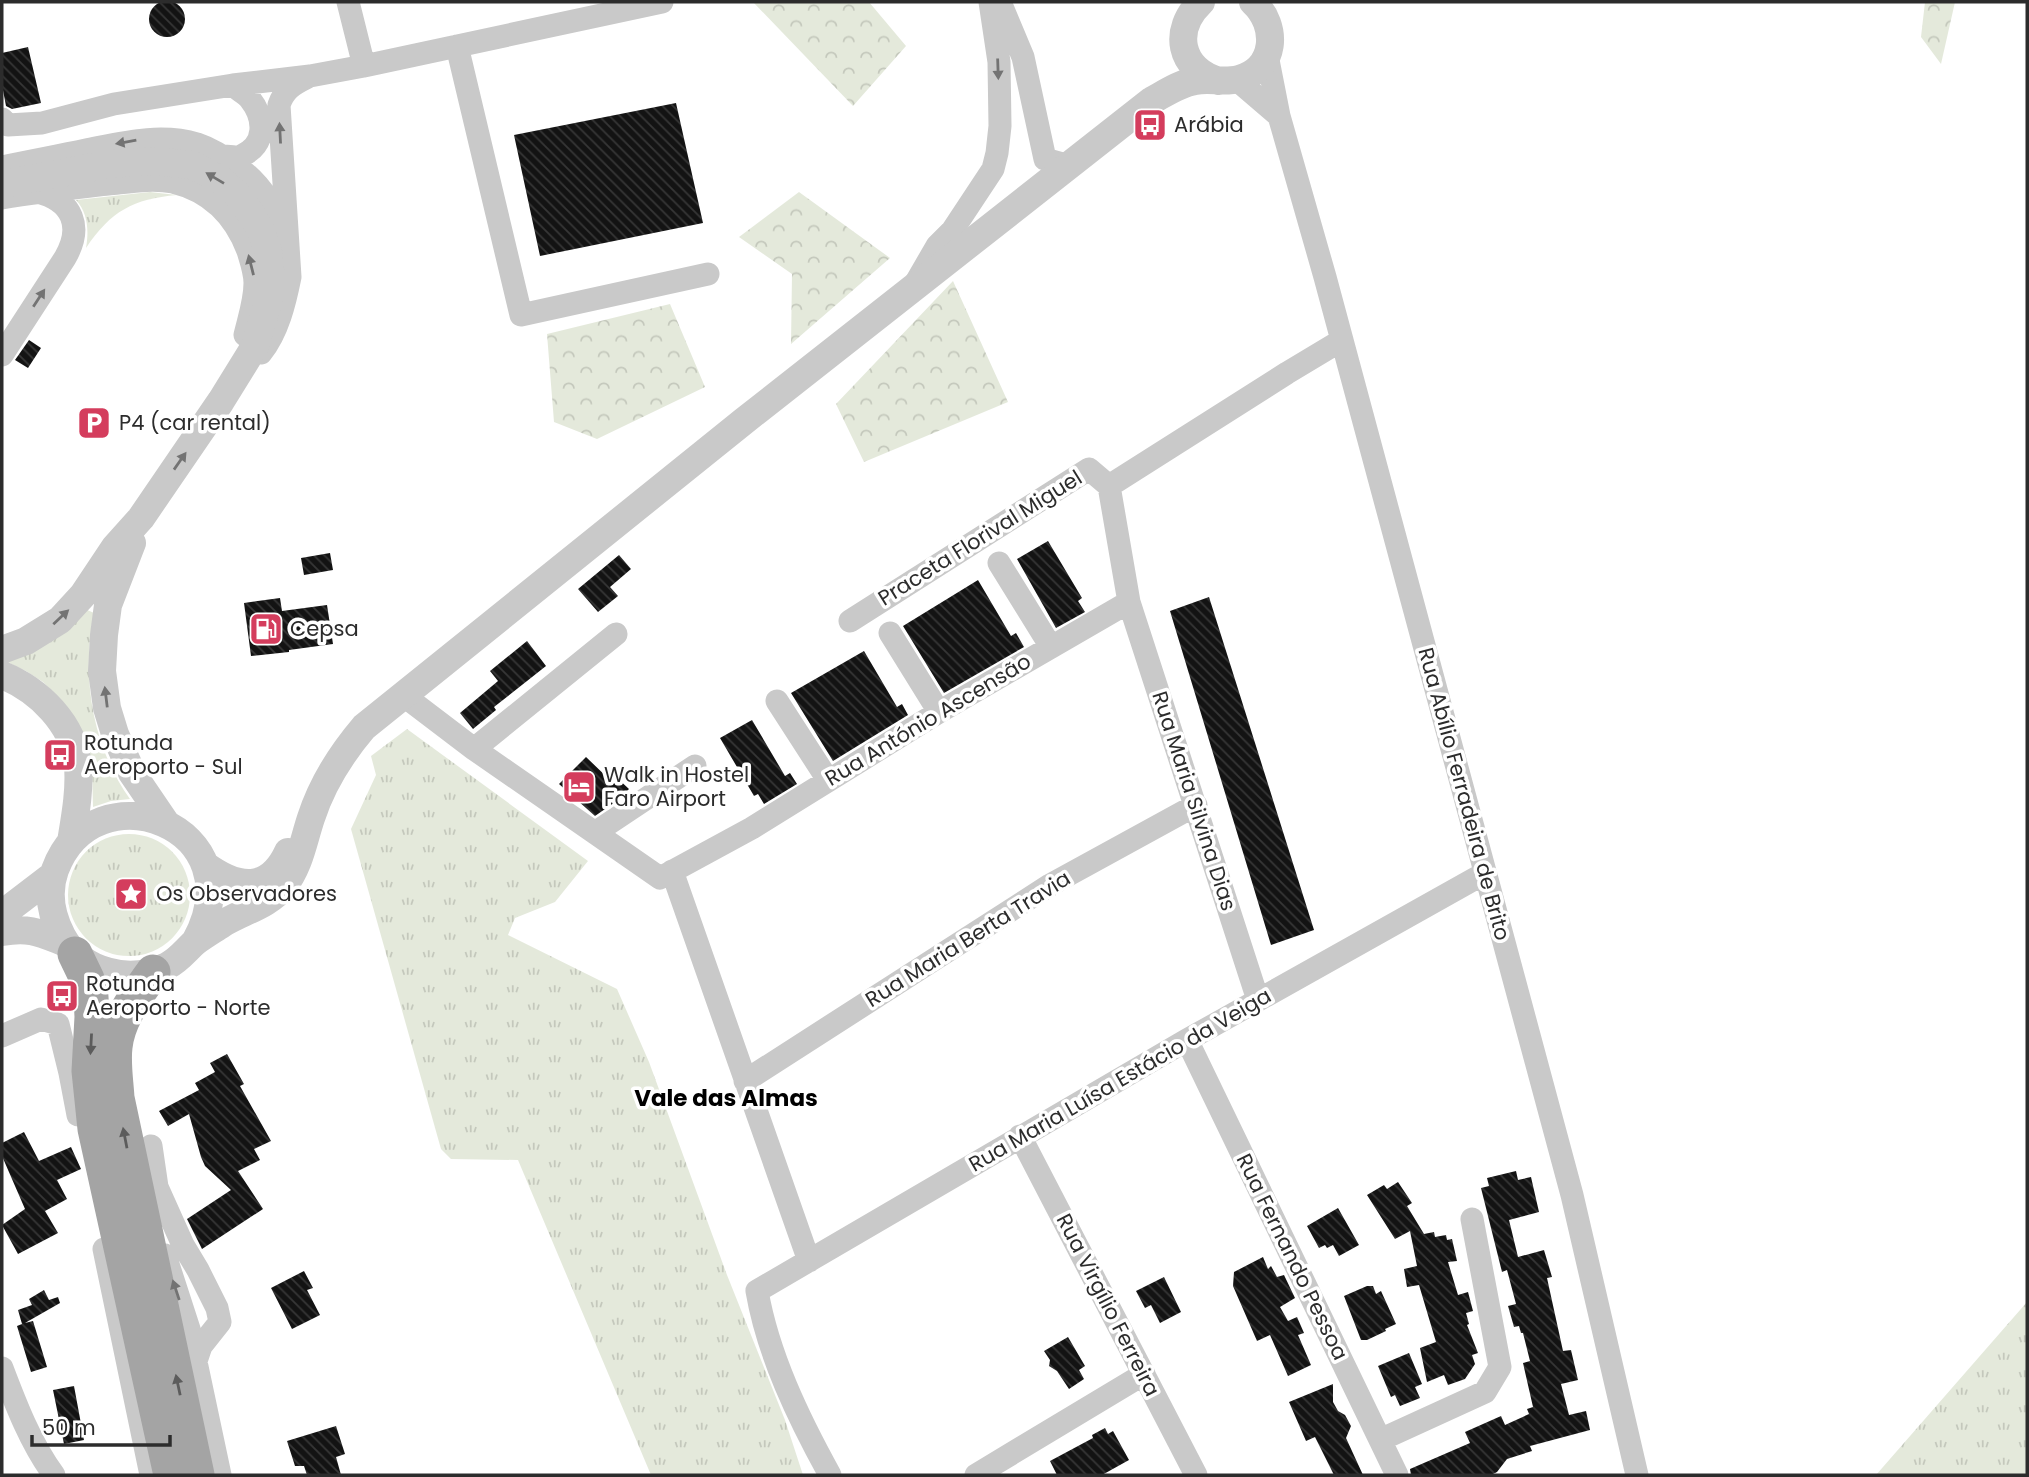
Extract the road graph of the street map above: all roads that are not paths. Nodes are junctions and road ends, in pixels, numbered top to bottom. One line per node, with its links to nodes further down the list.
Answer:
1 (348, 2): 10 (street)
2 (662, 2): 8 (street)
3 (990, 2): 25 (street, one-way to 25)
4 (1000, 2): 18 (street)
5 (1201, 2): 7 (street)
6 (1268, 7): 9 (street)
7 (1183, 44): 12 (street); 14 (street)
8 (457, 46): 10 (street); 24 (street)
9 (1267, 55): 12 (street); 15 (street, Rua Abílio Ferradeira de Brito)
10 (364, 66): 11 (street)
11 (310, 76): 13 (street); 23 (street, one-way to 11)
12 (1228, 80): 14 (street); 15 (street)
13 (233, 85): 16 (street); 17 (street)
14 (1168, 91): 18 (street)
15 (1279, 116): 26 (street, Rua Abílio Ferradeira de Brito)
16 (2, 119)
17 (224, 156): 19 (street, one-way to 19); 23 (street)
18 (1070, 166): 25 (street)
19 (2, 167)
20 (2, 184): 28 (street, one-way to 20)
21 (37, 192): 22 (street); 27 (street, one-way to 21); 28 (street, one-way to 21)
22 (2, 198)
23 (288, 247): 28 (street)
24 (708, 275)
25 (911, 290): 39 (street)
26 (1342, 340): 29 (street); 52 (street, Rua Abílio Ferradeira de Brito)
27 (2, 355)
28 (221, 401): 30 (street, one-way to 28)
29 (1109, 486): 32 (street); 33 (street, Praceta Florival Miguel)
30 (141, 517): 37 (street, one-way to 30); 47 (street, one-way to 30)
31 (999, 563): 36 (street)
32 (1129, 602): 36 (street, Rua António Ascensão); 45 (street, Rua Maria Silvina Dias)
33 (850, 621)
34 (890, 633): 41 (street)
35 (616, 634): 42 (street)
36 (1051, 647): 41 (street, Rua António Ascensão)
37 (2, 650)
38 (2, 675): 49 (street)
39 (404, 695): 42 (street); 46 (street)
40 (777, 701): 44 (street)
41 (939, 712): 44 (street, Rua António Ascensão)
42 (474, 749): 48 (street)
43 (695, 765): 48 (street)
44 (828, 780): 51 (street, Rua António Ascensão)
45 (1196, 805): 59 (street, Rua Maria Silvina Dias); 62 (street, Rua Maria Berta Travia)
46 (311, 818): 50 (street); 56 (street)
47 (166, 823): 49 (street); 50 (street)
48 (596, 832): 51 (street)
49 (71, 842): 53 (street)
50 (205, 866): 56 (street)
51 (672, 871): 62 (street)
52 (1485, 873): 59 (street, Rua Maria Luísa Estácio da Veiga); 83 (street, Rua Abílio Ferradeira de Brito)
53 (52, 876): 54 (street); 57 (street)
54 (2, 914)
55 (2, 932): 57 (street)
56 (195, 942): 58 (street)
57 (71, 949): 58 (street); 65 (main road, one-way to 65)
58 (153, 972): 66 (main road, one-way to 58)
59 (1258, 1000): 61 (street, Rua Maria Luísa Estácio da Veiga)
60 (2, 1036): 67 (street)
61 (1187, 1040): 63 (street, Rua Maria Luísa Estácio da Veiga); 73 (street, Rua Fernando Pessoa)
62 (745, 1081): 69 (street)
63 (1020, 1136): 69 (street, Rua Maria Luísa Estácio da Veiga); 72 (street, Rua Virgílio Ferreira)
64 (151, 1146): 70 (street)
65 (100, 1159): 67 (street); 76 (main road)
66 (136, 1188): 70 (street, one-way to 66); 77 (main road, one-way to 66)
67 (93, 1193): 75 (street)
68 (1472, 1219): 73 (street)
69 (810, 1261): 79 (street, Rua Maria Luísa Estácio da Veiga)
70 (199, 1332): 78 (street)
71 (2, 1368): 74 (street)
72 (1144, 1374): 80 (street); 81 (street, Rua Virgílio Ferreira)
73 (1380, 1440): 82 (street, Rua Fernando Pessoa)
74 (54, 1475)
75 (151, 1475)
76 (171, 1475)
77 (197, 1475)
78 (220, 1475)
79 (830, 1475)
80 (976, 1475)
81 (1196, 1475)
82 (1397, 1475)
83 (1637, 1475)

